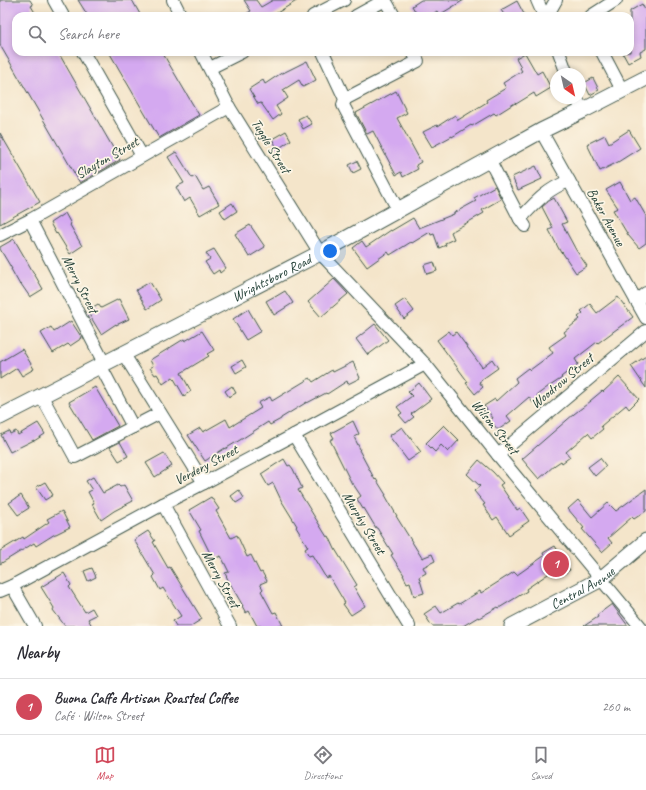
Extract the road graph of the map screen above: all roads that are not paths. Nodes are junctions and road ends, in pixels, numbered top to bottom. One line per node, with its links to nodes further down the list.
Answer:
1 (54, 0): 7 (street)
2 (173, 0): 8 (street)
3 (344, 0): 9 (street)
4 (537, 0): 12 (street)
5 (556, 0): 13 (street)
6 (616, 0): 14 (street)
7 (61, 12)
8 (179, 12)
9 (321, 12)
10 (364, 12): 11 (street)
11 (392, 12)
12 (544, 12)
13 (548, 12)
14 (597, 12)
15 (85, 56): 31 (street)
16 (203, 56): 22 (street, Tuggle Street)
17 (234, 56): 22 (street)
18 (325, 56): 26 (street)
19 (415, 56): 26 (street)
20 (560, 56): 23 (street)
21 (604, 56): 25 (street)
22 (210, 68): 29 (street, Tuggle Street)
23 (565, 68)
24 (646, 78): 25 (main road, Wrightsboro Road)
25 (622, 90): 27 (main road, Wrightsboro Road)
26 (345, 99): 34 (street)
27 (586, 102)
28 (580, 104): 30 (main road, Wrightsboro Road)
29 (229, 107): 31 (street, Slayton Street); 37 (street, Tuggle Street)
30 (540, 130): 32 (main road, Wrightsboro Road); 33 (street, Baker Avenue)
31 (142, 156): 35 (street, Slayton Street)
32 (489, 159): 33 (street); 34 (main road, Wrightsboro Road)
33 (568, 181): 39 (street, Baker Avenue)
34 (398, 210): 37 (main road, Wrightsboro Road)
35 (30, 220): 36 (street, Slayton Street); 43 (street, Merry Street)
36 (0, 235)
37 (320, 253): 42 (main road, Wrightsboro Road); 44 (street, Wilson Street)
38 (646, 293): 39 (street)
39 (636, 301): 40 (street, Baker Avenue)
40 (646, 318)
41 (646, 331): 50 (street, Woodrow Street)
42 (123, 353): 43 (main road, Wrightsboro Road); 46 (street)
43 (102, 364): 45 (main road, Wrightsboro Road); 48 (street, Merry Street)
44 (425, 364): 49 (street, Verdery Street); 50 (street, Wilson Street)
45 (41, 395): 47 (main road, Wrightsboro Road); 48 (street)
46 (160, 413): 48 (street); 51 (street)
47 (0, 416)
48 (132, 427)
49 (294, 435): 51 (street, Verdery Street); 59 (street, Murphy Street)
50 (498, 455): 54 (street, Wilson Street)
51 (204, 483): 52 (street, Verdery Street)
52 (163, 504): 55 (street, Verdery Street); 58 (street, Merry Street)
53 (646, 541): 54 (main road, Central Avenue)
54 (601, 579): 60 (main road, Central Avenue); 61 (street, Wilson Street)
55 (12, 586): 56 (street, Verdery Street); 57 (street)
56 (0, 591)
57 (35, 626)
58 (230, 626)
59 (409, 626)
60 (512, 626)
61 (640, 626)

